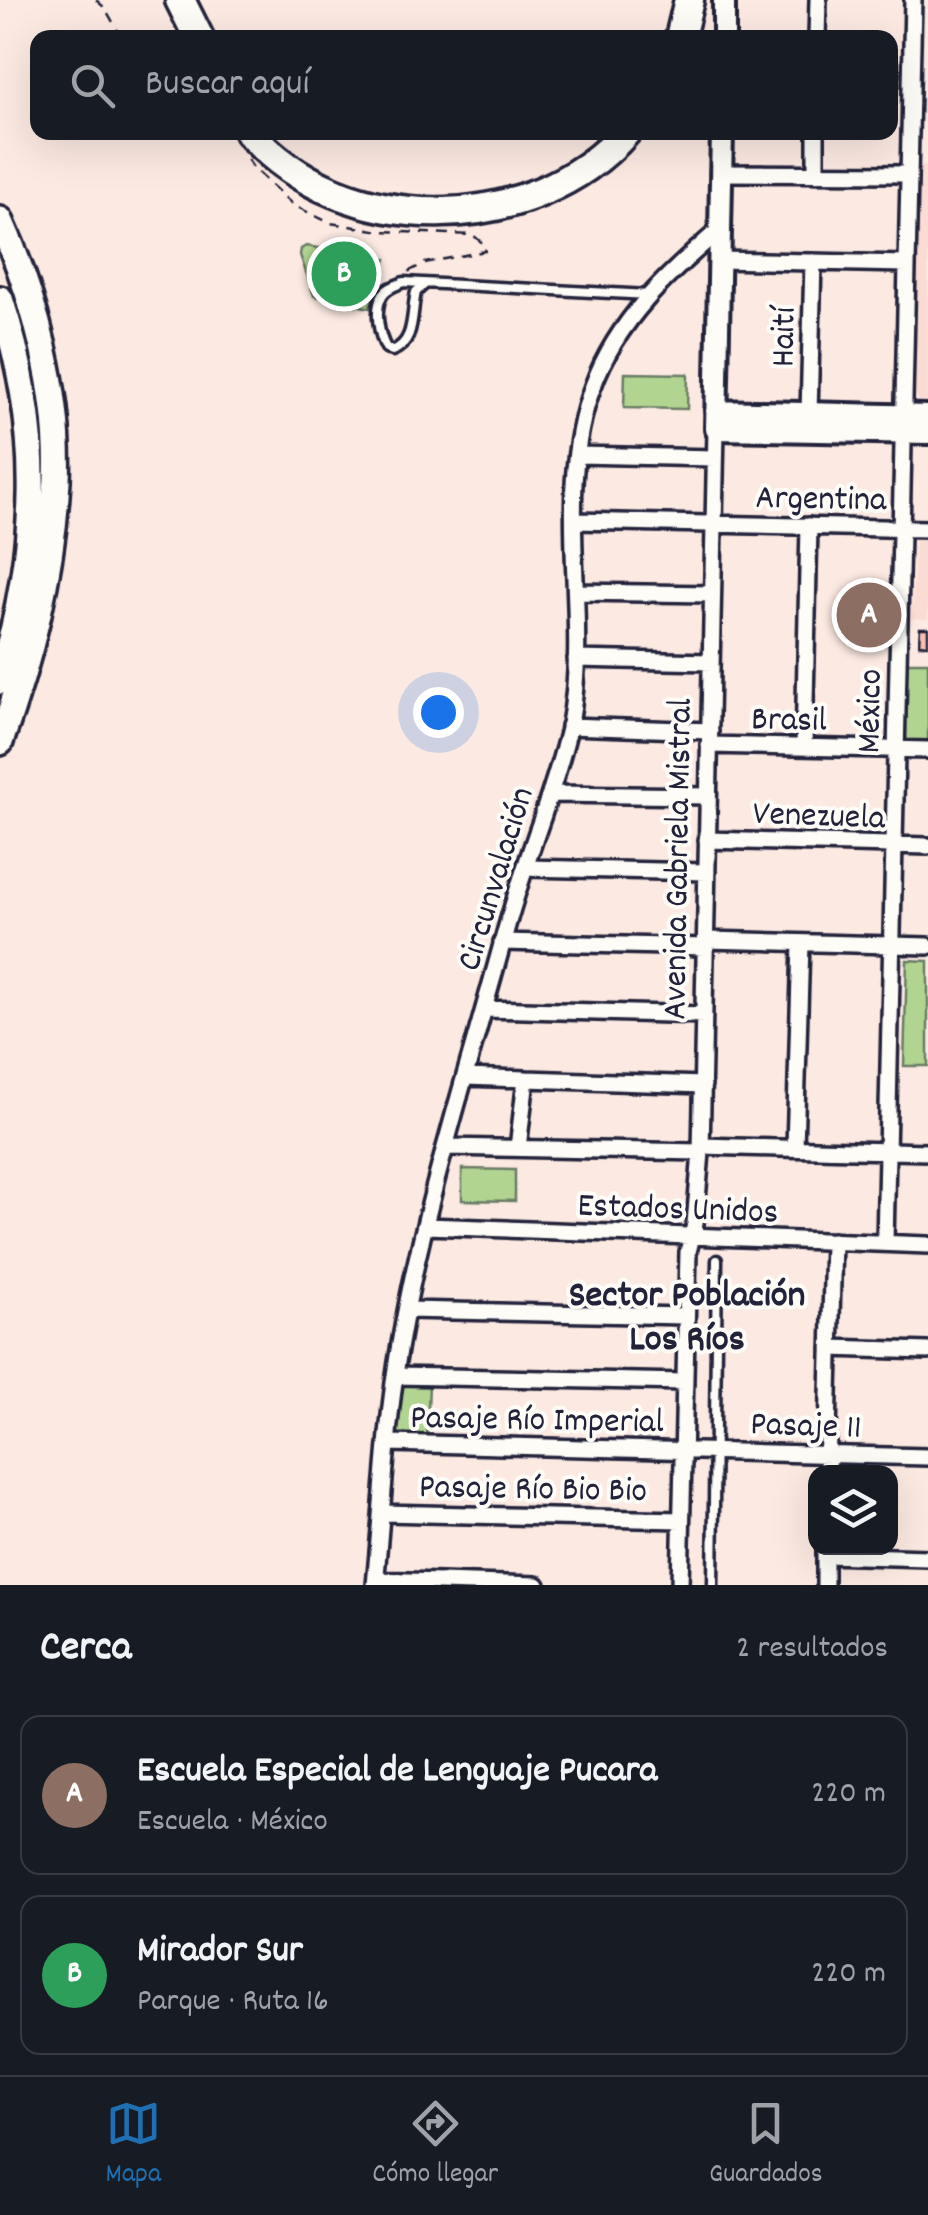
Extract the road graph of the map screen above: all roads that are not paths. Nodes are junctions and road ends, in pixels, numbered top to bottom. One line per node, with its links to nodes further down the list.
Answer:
1 (180, 0): 6 (highway)
2 (688, 0): 7 (highway)
3 (724, 0): 8 (street)
4 (818, 0): 9 (street)
5 (913, 0): 10 (street, México)
6 (194, 30)
7 (682, 30)
8 (724, 30)
9 (817, 30)
10 (920, 62): 16 (street, México)
11 (258, 140): 12 (highway)
12 (617, 140)
13 (722, 140): 17 (street, Avenida Gabriela Mistral)
14 (816, 140): 18 (street)
15 (928, 160): 16 (street)
16 (909, 167): 18 (street); 23 (street, México)
17 (721, 174): 18 (street); 20 (street, Avenida Gabriela Mistral)
18 (816, 174)
19 (0, 220): 46 (main road)
20 (720, 229): 21 (street, Avenida Gabriela Mistral); 25 (street, Circunvalación)
21 (719, 260): 22 (street); 29 (street, Avenida Gabriela Mistral)
22 (813, 262): 23 (street); 27 (street, Haití)
23 (907, 264): 30 (street, México)
24 (425, 284): 24 (lane); 25 (lane)
25 (648, 296): 32 (street, Circunvalación)
26 (0, 299): 43 (main road)
27 (809, 413): 29 (street); 30 (street)
28 (928, 416): 30 (street)
29 (716, 420): 30 (street); 33 (street, Avenida Gabriela Mistral)
30 (904, 424): 31 (street); 37 (street, México)
31 (928, 433)
32 (576, 455): 33 (street); 34 (street, Circunvalación)
33 (715, 458): 35 (street, Avenida Gabriela Mistral)
34 (574, 521): 35 (street, Argentina); 39 (street, Circunvalación)
35 (714, 524): 36 (street, Argentina); 40 (street, Avenida Gabriela Mistral)
36 (809, 526): 37 (street, Argentina); 47 (street)
37 (901, 528): 38 (street, Argentina); 48 (street, México)
38 (928, 528)
39 (576, 592): 40 (street); 41 (street, Circunvalación)
40 (712, 594): 42 (street, Avenida Gabriela Mistral)
41 (576, 658): 42 (street); 44 (street, Circunvalación)
42 (711, 662): 45 (street, Avenida Gabriela Mistral)
43 (0, 681)
44 (569, 726): 45 (street, Brasil); 50 (street, Circunvalación)
45 (710, 738): 47 (street, Brasil); 51 (street, Avenida Gabriela Mistral)
46 (0, 742)
47 (804, 747): 48 (street, Brasil)
48 (896, 750): 49 (street, Brasil); 53 (street, México)
49 (928, 750)
50 (550, 794): 51 (street); 55 (street, Circunvalación)
51 (708, 796): 52 (street, Avenida Gabriela Mistral)
52 (708, 840): 53 (street, Venezuela); 56 (street, Avenida Gabriela Mistral)
53 (894, 845): 54 (street, Venezuela); 60 (street, México)
54 (928, 846)
55 (525, 868): 56 (street); 57 (street, Circunvalación)
56 (707, 872): 59 (street, Avenida Gabriela Mistral)
57 (502, 942): 59 (street); 62 (street, Circunvalación)
58 (800, 942): 59 (street); 60 (street); 69 (street)
59 (706, 944): 63 (street, Avenida Gabriela Mistral)
60 (892, 945): 61 (street); 71 (street, México)
61 (928, 946)
62 (484, 1009): 63 (street); 64 (street, Circunvalación)
63 (704, 1016): 66 (street, Avenida Gabriela Mistral)
64 (466, 1077): 65 (street); 67 (street, Circunvalación)
65 (526, 1079): 66 (street); 68 (street)
66 (703, 1085): 70 (street, Avenida Gabriela Mistral)
67 (446, 1147): 68 (street); 73 (street, Circunvalación)
68 (518, 1148): 70 (street)
69 (795, 1148): 70 (street); 71 (street)
70 (701, 1149): 74 (street, Avenida Gabriela Mistral)
71 (887, 1151): 72 (street); 76 (street, México)
72 (928, 1152)
73 (426, 1226): 74 (street, Estados Unidos); 79 (street, Circunvalación)
74 (693, 1236): 75 (street, Estados Unidos); 80 (street, Avenida Gabriela Mistral)
75 (833, 1242): 76 (street, Estados Unidos); 81 (street)
76 (885, 1243): 77 (street, Estados Unidos)
77 (928, 1245)
78 (717, 1260): 87 (lane)
79 (407, 1310): 80 (street); 83 (street, Circunvalación)
80 (686, 1316): 84 (street, Avenida Gabriela Mistral)
81 (830, 1348): 82 (street); 88 (street)
82 (928, 1351)
83 (395, 1376): 84 (street); 85 (street, Circunvalación)
84 (685, 1382): 86 (street, Avenida Gabriela Mistral)
85 (389, 1443): 86 (street, Pasaje Río Imperial); 91 (street, Circunvalación)
86 (683, 1450): 87 (street, Pasaje 11); 92 (street, Avenida Gabriela Mistral)
87 (716, 1451): 88 (street, Pasaje 11); 99 (lane)
88 (828, 1454): 89 (street, Pasaje 11); 90 (street)
89 (928, 1457)
90 (827, 1465)
91 (382, 1513): 92 (street, Pasaje Río Bio Bio); 96 (street, Circunvalación)
92 (682, 1520): 98 (street, Avenida Gabriela Mistral)
93 (825, 1555): 100 (street)
94 (884, 1555): 95 (street)
95 (928, 1558)
96 (376, 1582): 97 (street)
97 (536, 1585)
98 (680, 1585)
99 (713, 1585)
100 (824, 1585)

